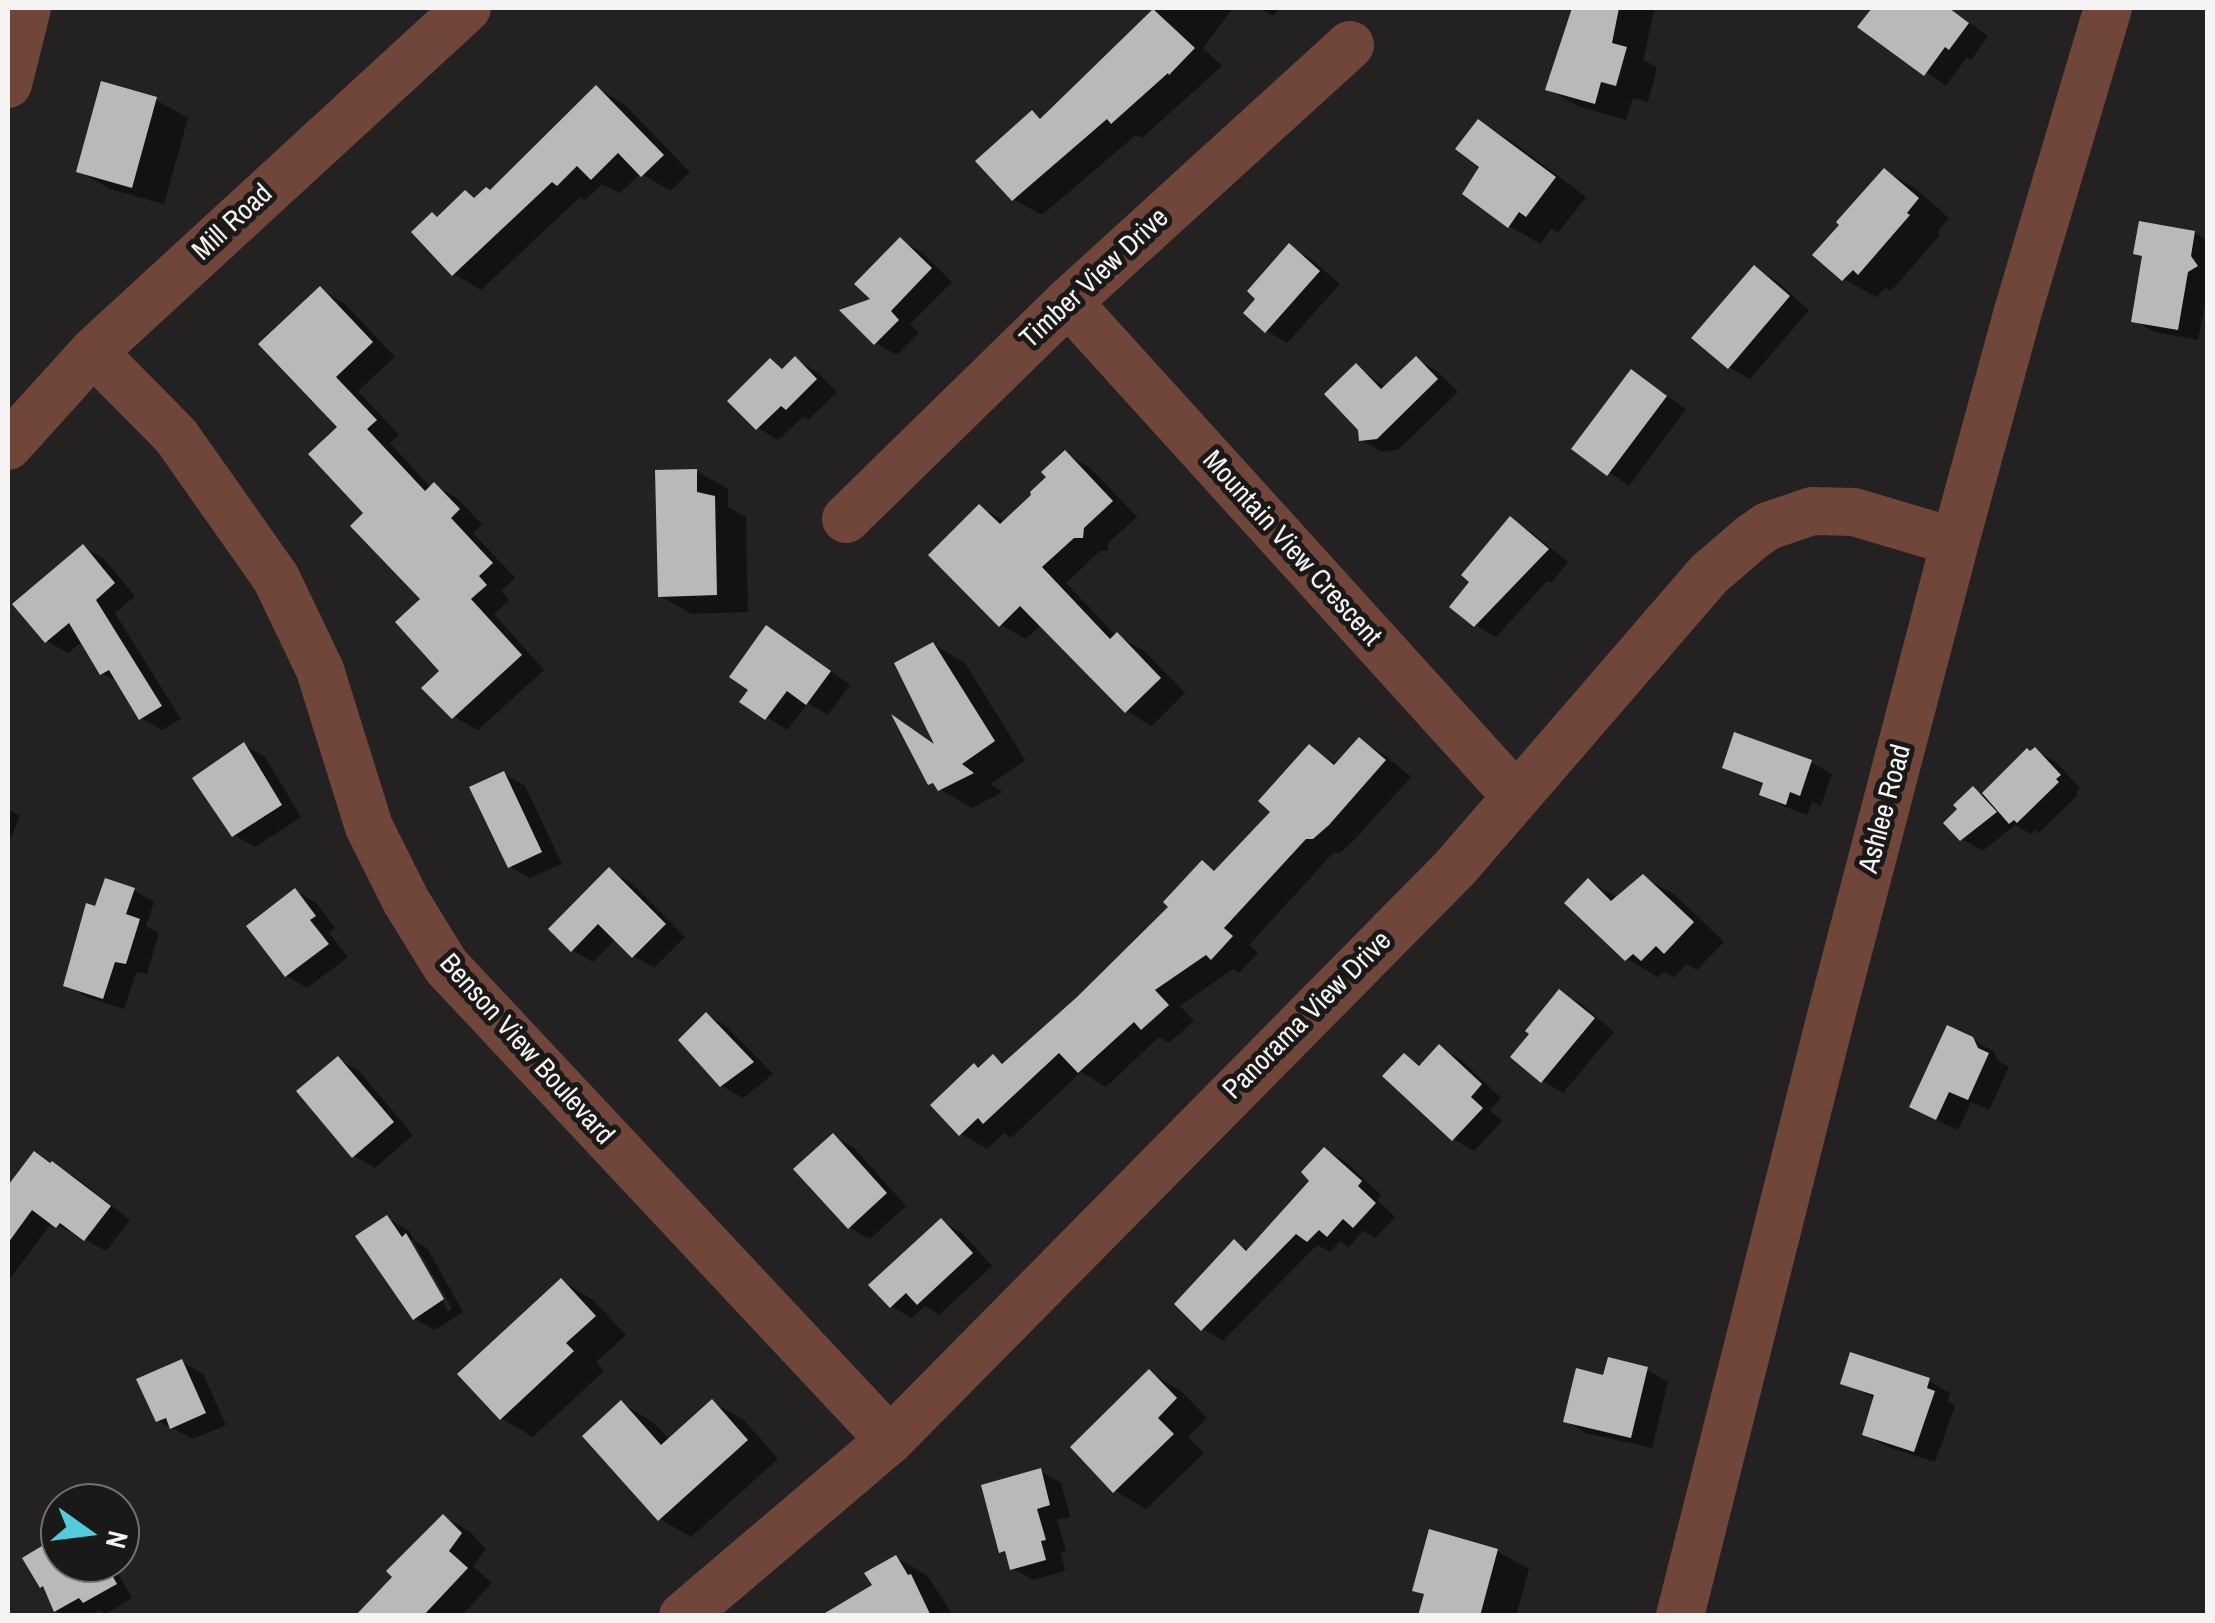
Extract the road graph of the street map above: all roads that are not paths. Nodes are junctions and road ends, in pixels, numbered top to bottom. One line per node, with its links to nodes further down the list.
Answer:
1 (27, 8): 5 (street)
2 (468, 8): 7 (street, Mill Road)
3 (2108, 8): 10 (street, Ashlee Road)
4 (1350, 45): 6 (street, Timber View Drive)
5 (8, 84)
6 (1068, 302): 9 (street, Timber View Drive); 11 (street, Mountain View Crescent)
7 (93, 352): 8 (street, Mill Road); 12 (street, Benson View Boulevard)
8 (8, 446)
9 (846, 519)
10 (1955, 542): 11 (street, Panorama View Drive); 14 (street, Ashlee Road)
11 (1515, 795): 12 (street, Panorama View Drive)
12 (890, 1440): 13 (street, Panorama View Drive)
13 (683, 1616)
14 (1680, 1616)

